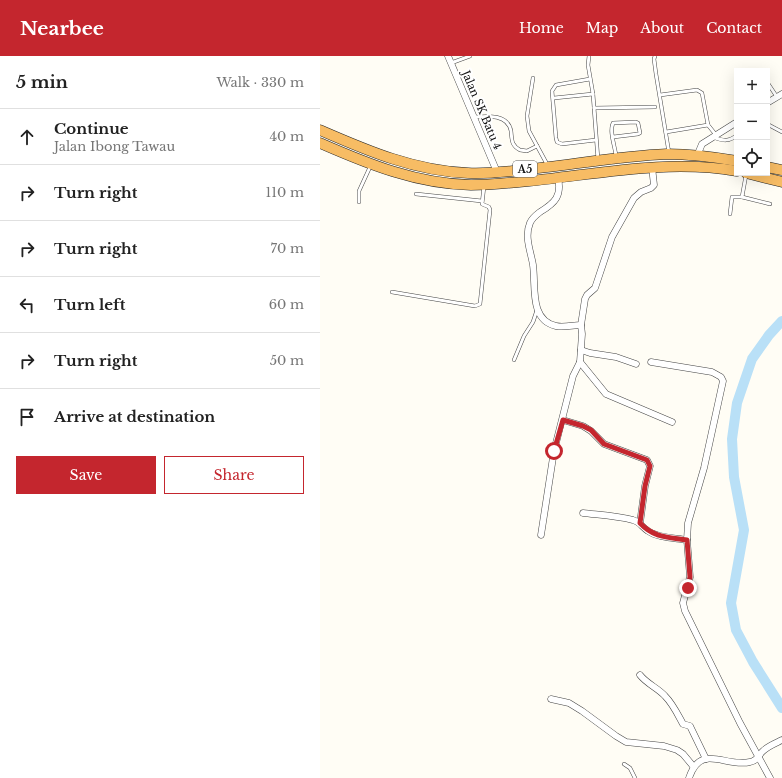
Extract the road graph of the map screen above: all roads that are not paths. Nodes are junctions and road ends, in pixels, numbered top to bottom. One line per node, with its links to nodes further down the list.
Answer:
1 (448, 56): 5 (street, Jalan SK Batu 4)
2 (470, 56): 5 (lane)
3 (589, 56): 7 (lane)
4 (655, 56): 10 (lane)
5 (451, 63): 16 (street, Jalan SK Batu 4)
6 (533, 78): 28 (lane)
7 (590, 79): 9 (lane); 12 (lane)
8 (770, 86): 11 (lane)
9 (593, 94): 12 (lane); 14 (lane)
10 (660, 95): 18 (lane); 21 (lane)
11 (779, 96): 13 (street)
12 (554, 98): 26 (lane)
13 (770, 101)
14 (594, 108): 15 (lane); 26 (lane)
15 (655, 108)
16 (475, 117): 28 (lane); 41 (street, Jalan SK Batu 4)
17 (734, 124): 23 (street)
18 (708, 125): 21 (lane); 23 (lane)
19 (770, 126): 22 (lane)
20 (320, 130): 29 (highway, A5)
21 (666, 132): 30 (lane)
22 (782, 132)
23 (714, 136): 25 (lane); 31 (street)
24 (613, 137): 24 (lane); 32 (lane)
25 (734, 138)
26 (596, 140): 33 (lane)
27 (320, 143): 35 (highway, A5)
28 (537, 146): 36 (lane)
29 (375, 153): 35 (highway); 41 (highway, A5)
30 (669, 154): 31 (highway, A5); 32 (highway, A5)
31 (697, 156): 34 (highway, A5)
32 (617, 159): 33 (highway, A5)
33 (598, 161): 36 (highway, A5)
34 (734, 161)
35 (371, 164): 46 (highway, A5); 50 (lane)
36 (549, 167): 41 (highway, A5)
37 (652, 167): 40 (highway, A5); 44 (highway, A5); 55 (street)
38 (770, 168): 39 (highway)
39 (782, 170)
40 (734, 171)
41 (497, 172)
42 (746, 176): 48 (lane)
43 (758, 176): 45 (highway)
44 (558, 178): 46 (highway, A5); 54 (street)
45 (782, 182)
46 (485, 185): 49 (lane)
47 (416, 194): 49 (lane)
48 (742, 197): 51 (lane); 52 (lane)
49 (482, 201): 53 (lane)
50 (359, 202)
51 (770, 204)
52 (730, 214)
53 (392, 292)
54 (537, 310): 55 (street); 57 (lane)
55 (581, 325): 56 (street)
56 (581, 350): 58 (street); 60 (street)
57 (514, 360)
58 (580, 362): 61 (street); 62 (street)
59 (651, 362): 66 (street)
60 (636, 364)
61 (563, 420): 64 (street); 65 (street)
62 (672, 422)
63 (583, 513): 64 (street)
64 (640, 523): 66 (street)
65 (541, 535)
66 (687, 540): 70 (street)
67 (640, 675): 71 (street)
68 (551, 699): 73 (street)
69 (782, 740): 70 (street)
70 (758, 758): 71 (street); 76 (street)
71 (706, 759): 73 (street)
72 (624, 764): 74 (lane)
73 (693, 766): 75 (street)
74 (635, 778)
75 (688, 778)
76 (770, 778)

